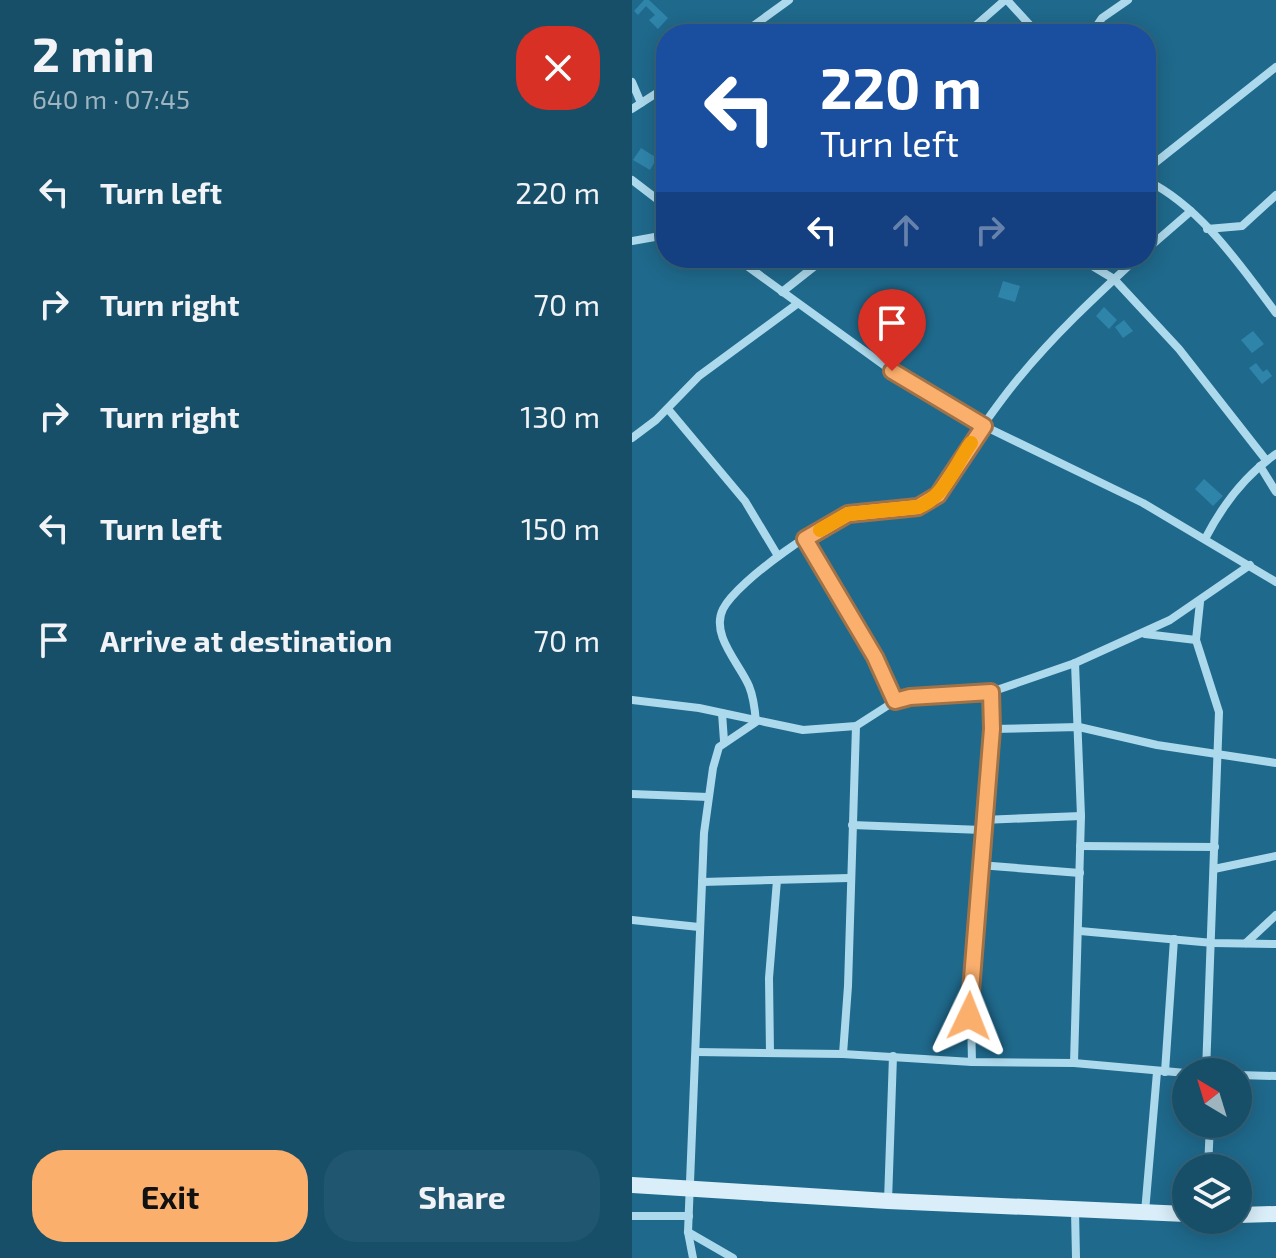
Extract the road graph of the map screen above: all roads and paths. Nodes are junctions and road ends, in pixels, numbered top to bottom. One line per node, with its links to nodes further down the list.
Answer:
1 (789, 0): 4 (street)
2 (1006, 0): 5 (street); 6 (street)
3 (1128, 0): 7 (street)
4 (756, 24)
5 (978, 24)
6 (1029, 24)
7 (1098, 24)
8 (1276, 67): 13 (street)
9 (632, 82): 11 (street)
10 (656, 93): 11 (street)
11 (641, 103): 12 (street)
12 (632, 109)
13 (1156, 162)
14 (632, 180): 17 (street)
15 (1156, 187): 18 (street)
16 (1276, 195): 19 (street)
17 (656, 198)
18 (1191, 211): 19 (street); 22 (street)
19 (1207, 229): 30 (street)
20 (656, 237): 21 (street)
21 (632, 241)
22 (1156, 241)
23 (750, 268): 28 (street)
24 (812, 268): 28 (street)
25 (1096, 268): 27 (street)
26 (1126, 268): 27 (street)
27 (1114, 279): 32 (street); 35 (street)
28 (782, 292): 29 (street)
29 (797, 304): 31 (street); 32 (street)
30 (1276, 313)
31 (668, 409): 33 (street); 39 (street)
32 (984, 426): 37 (street); 38 (street)
33 (632, 438)
34 (1276, 454): 35 (street)
35 (1263, 463): 36 (street); 38 (street)
36 (1276, 492)
37 (805, 539): 39 (street); 48 (street)
38 (1205, 539): 40 (street)
39 (778, 556): 50 (street)
40 (1250, 565): 41 (street); 42 (street)
41 (1276, 582)
42 (1200, 602): 43 (street); 44 (street)
43 (1144, 634): 44 (street); 45 (street)
44 (1196, 640): 55 (street)
45 (1075, 663): 46 (street); 52 (street)
46 (991, 692): 48 (street); 53 (street)
47 (632, 700): 49 (street)
48 (895, 701): 51 (street)
49 (722, 713): 50 (street); 54 (street)
50 (756, 722): 51 (street); 54 (street)
51 (856, 726): 60 (street)
52 (1079, 727): 53 (street); 55 (street); 59 (street)
53 (992, 729): 61 (street)
54 (724, 741): 58 (street)
55 (1219, 755): 56 (street); 63 (street)
56 (1276, 763)
57 (632, 794): 58 (street)
58 (708, 797): 70 (street)
59 (1081, 816): 61 (street); 62 (street)
60 (852, 825): 61 (street); 68 (street)
61 (982, 825): 65 (street)
62 (1080, 846): 63 (street); 67 (street)
63 (1215, 847): 66 (street)
64 (1276, 856): 66 (street)
65 (979, 865): 67 (street); 84 (street)
66 (1214, 869): 76 (street)
67 (1080, 873): 74 (street)
68 (849, 878): 69 (street); 81 (street)
69 (777, 880): 70 (street); 80 (street)
70 (702, 882): 73 (street)
71 (1276, 915): 77 (street)
72 (632, 920): 73 (street)
73 (699, 927): 79 (street)
74 (1080, 931): 75 (street); 85 (street)
75 (1174, 939): 76 (street); 86 (street)
76 (1213, 943): 77 (street); 83 (street)
77 (1246, 943): 78 (street)
78 (1276, 944)
79 (696, 1052): 80 (street); 91 (street)
80 (770, 1053): 81 (street)
81 (843, 1054): 82 (street)
82 (893, 1056): 84 (street); 92 (street)
83 (1207, 1058)
84 (972, 1062): 85 (street)
85 (1074, 1063): 86 (street)
86 (1161, 1072): 87 (street); 94 (street)
87 (1172, 1072)
88 (1252, 1075): 89 (street)
89 (1276, 1076)
90 (632, 1185): 91 (street)
91 (691, 1186): 92 (street); 99 (street)
92 (888, 1201): 93 (street)
93 (1075, 1210): 94 (street); 103 (street)
94 (1145, 1212): 95 (street)
95 (1172, 1213)
96 (1276, 1214): 97 (street)
97 (1252, 1215)
98 (632, 1216): 99 (street)
99 (689, 1216): 100 (street)
100 (688, 1232): 101 (street); 102 (street)
101 (693, 1258)
102 (733, 1258)
103 (1076, 1258)

